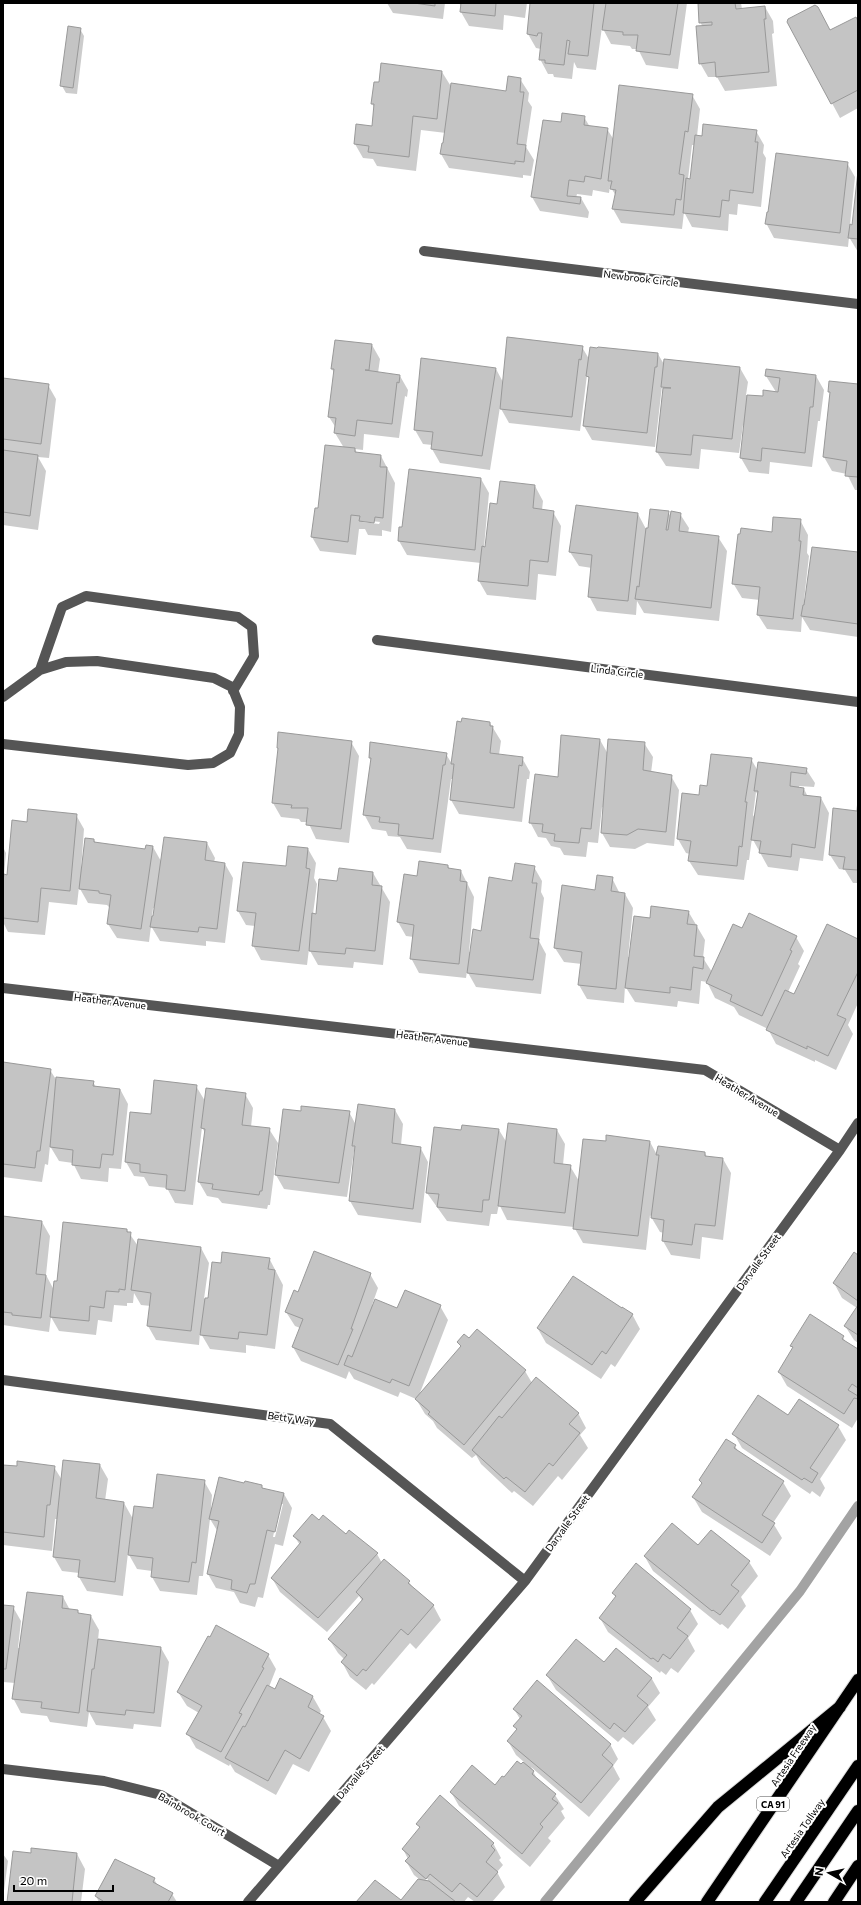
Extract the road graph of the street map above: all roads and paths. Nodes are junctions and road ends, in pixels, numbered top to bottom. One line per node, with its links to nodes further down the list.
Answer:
1 (424, 251): 2 (street, Newbrook Circle)
2 (858, 304)
3 (377, 640): 7 (street, Linda Circle)
4 (40, 670): 5 (street); 5 (street); 6 (street)
5 (233, 691): 8 (street)
6 (3, 697)
7 (858, 702)
8 (3, 744)
9 (3, 988): 11 (street, Heather Avenue)
10 (858, 1123): 11 (street, Darvalle Street)
11 (840, 1150): 13 (street, Darvalle Street)
12 (3, 1380): 13 (street, Betty Way)
13 (526, 1581): 19 (street, Darvalle Street)
14 (858, 1680): 15 (highway, Artesia Freeway / CA 91)
15 (840, 1707): 22 (highway); 23 (highway, Artesia Freeway / CA 91)
16 (858, 1766): 24 (highway, Artesia Tollway)
17 (3, 1768): 19 (street, Bainbrook Court)
18 (858, 1810): 25 (highway)
19 (278, 1866): 21 (street, Darvalle Street)
20 (858, 1866): 26 (highway)
21 (248, 1902)
22 (635, 1902)
23 (707, 1902)
24 (765, 1902)
25 (796, 1902)
26 (834, 1902)

